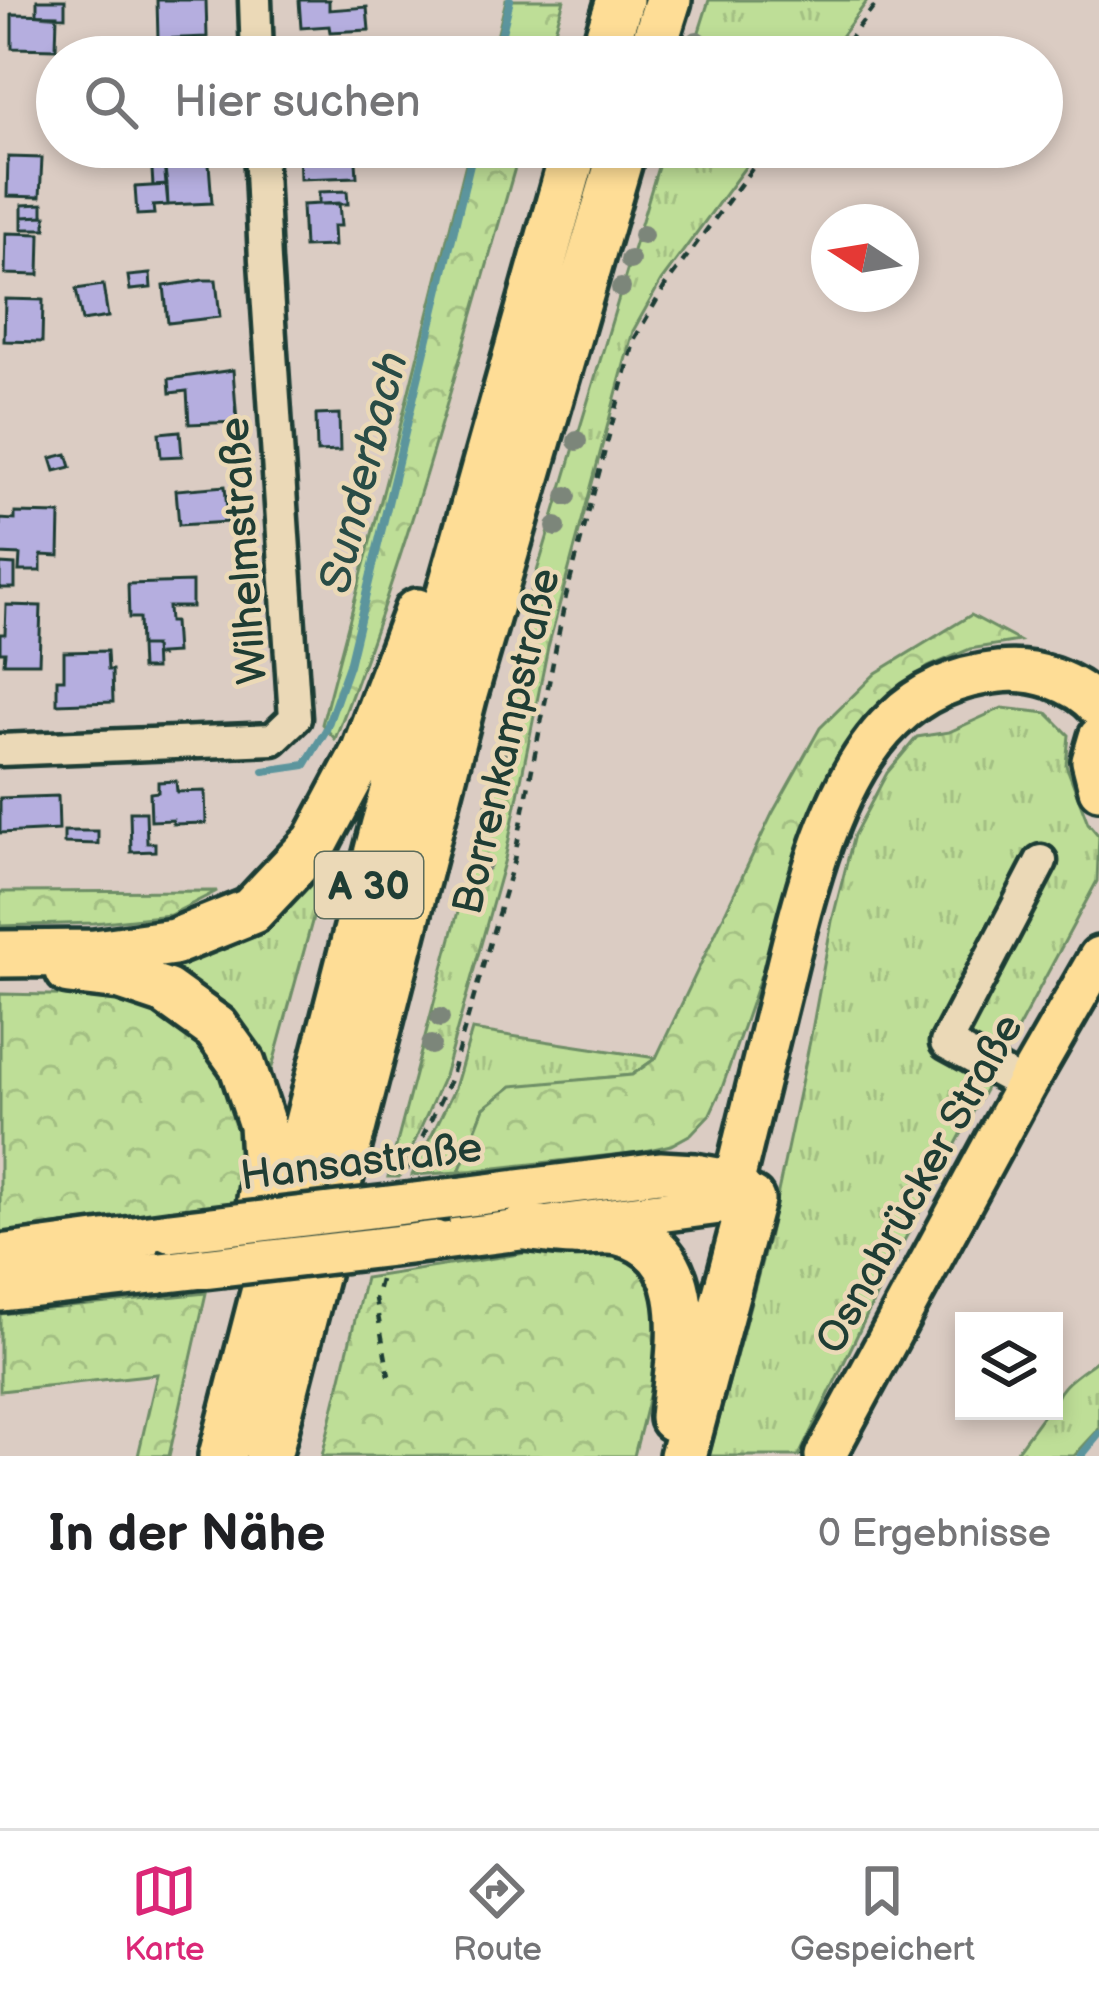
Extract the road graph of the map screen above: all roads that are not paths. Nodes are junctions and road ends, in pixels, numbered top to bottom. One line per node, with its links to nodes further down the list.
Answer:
1 (255, 0): 4 (street)
2 (620, 0): 5 (highway)
3 (668, 0): 6 (highway)
4 (256, 36)
5 (609, 36)
6 (657, 36)
7 (261, 168): 13 (street, Wilhelmstraße)
8 (569, 168): 10 (highway, A 30)
9 (617, 168): 26 (highway, A 30)
10 (518, 346): 16 (highway); 24 (highway, A 30)
11 (1099, 707): 20 (main road)
12 (1099, 737): 14 (main road)
13 (0, 750)
14 (1099, 788)
15 (1041, 860): 19 (street)
16 (0, 954)
17 (1099, 957): 19 (main road, Osnabrücker Straße)
18 (0, 970): 24 (highway)
19 (1025, 1086): 27 (main road, Osnabrücker Straße)
20 (738, 1194): 21 (main road, Hansastraße); 22 (main road, Hansastraße, bridge); 25 (highway)
21 (526, 1227): 23 (main road, Hansastraße, bridge); 25 (highway)
22 (0, 1255)
23 (0, 1291)
24 (225, 1441)
25 (672, 1443)
26 (272, 1456)
27 (825, 1456)

